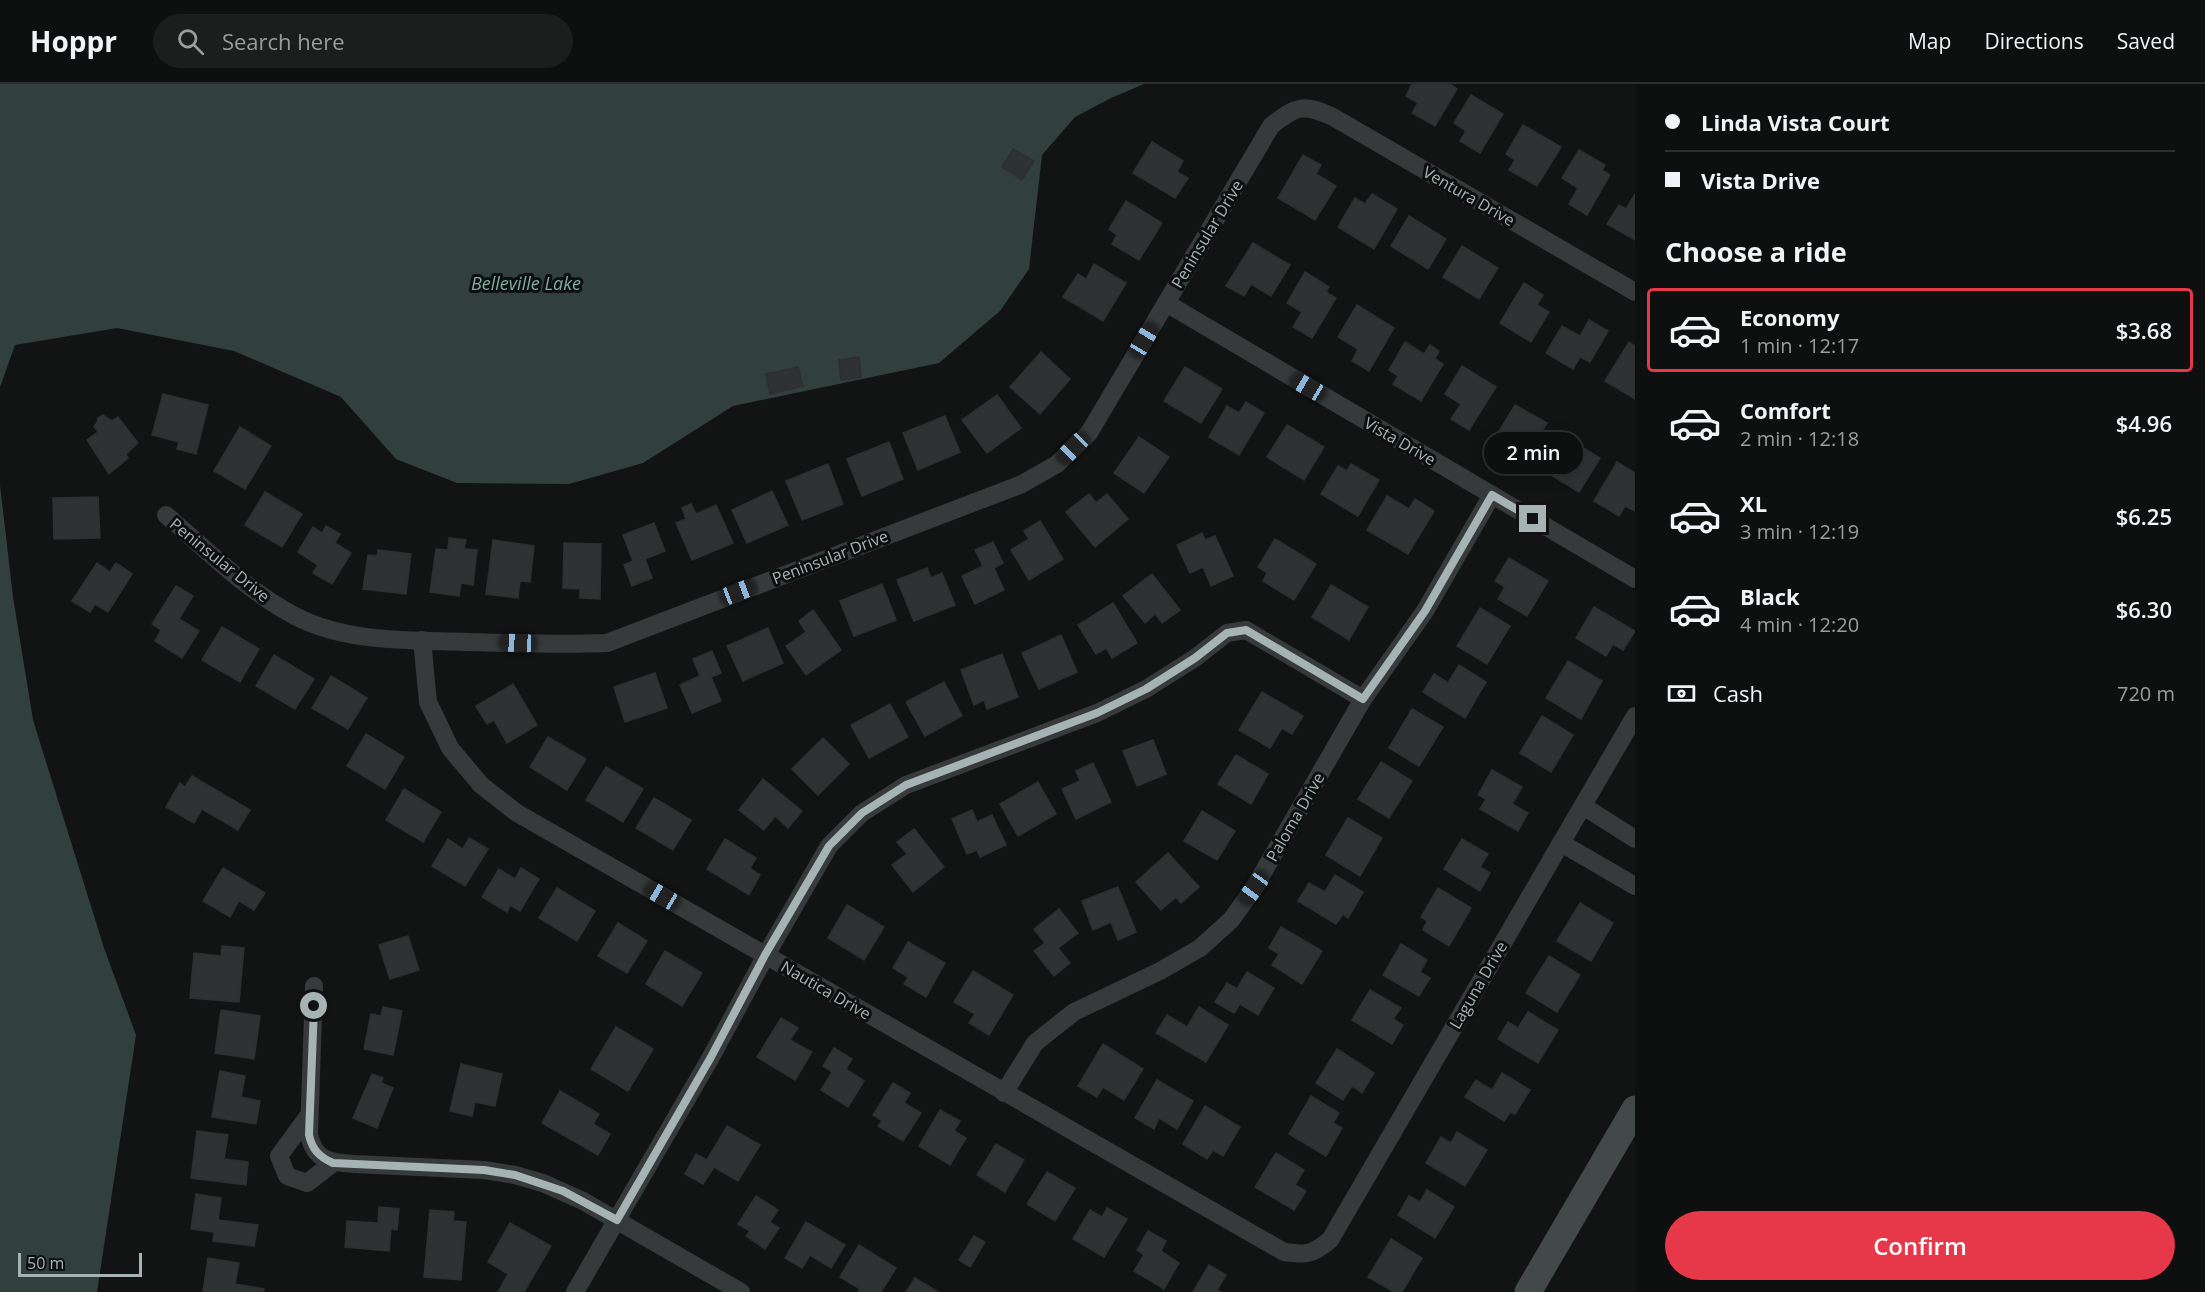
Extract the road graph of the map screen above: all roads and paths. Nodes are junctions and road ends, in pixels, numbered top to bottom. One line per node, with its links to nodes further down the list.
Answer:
1 (1301, 108): 2 (street, Ventura Drive); 3 (street, Peninsular Drive)
2 (1635, 292)
3 (1166, 303): 4 (street, Vista Drive); 7 (street, Peninsular Drive)
4 (1492, 495): 6 (street, Vista Drive); 8 (street, Paloma Drive)
5 (166, 515): 7 (street, Peninsular Drive)
6 (1635, 579)
7 (422, 640): 14 (street, Nautica Drive)
8 (1363, 699): 14 (street); 16 (street, Paloma Drive)
9 (1635, 716): 10 (street, Laguna Drive)
10 (1583, 806): 11 (street); 12 (street, Laguna Drive)
11 (1635, 839)
12 (1561, 843): 13 (street); 21 (street, Laguna Drive)
13 (1635, 886)
14 (765, 955): 16 (street, Nautica Drive); 20 (street)
15 (314, 986): 18 (street)
16 (1004, 1093): 21 (street, Nautica Drive)
17 (1635, 1109): 24 (main road)
18 (309, 1115): 19 (street); 19 (street)
19 (333, 1163): 20 (street)
20 (617, 1220): 22 (street); 23 (street)
21 (1318, 1250)
22 (575, 1292)
23 (741, 1292)
24 (1528, 1292)

